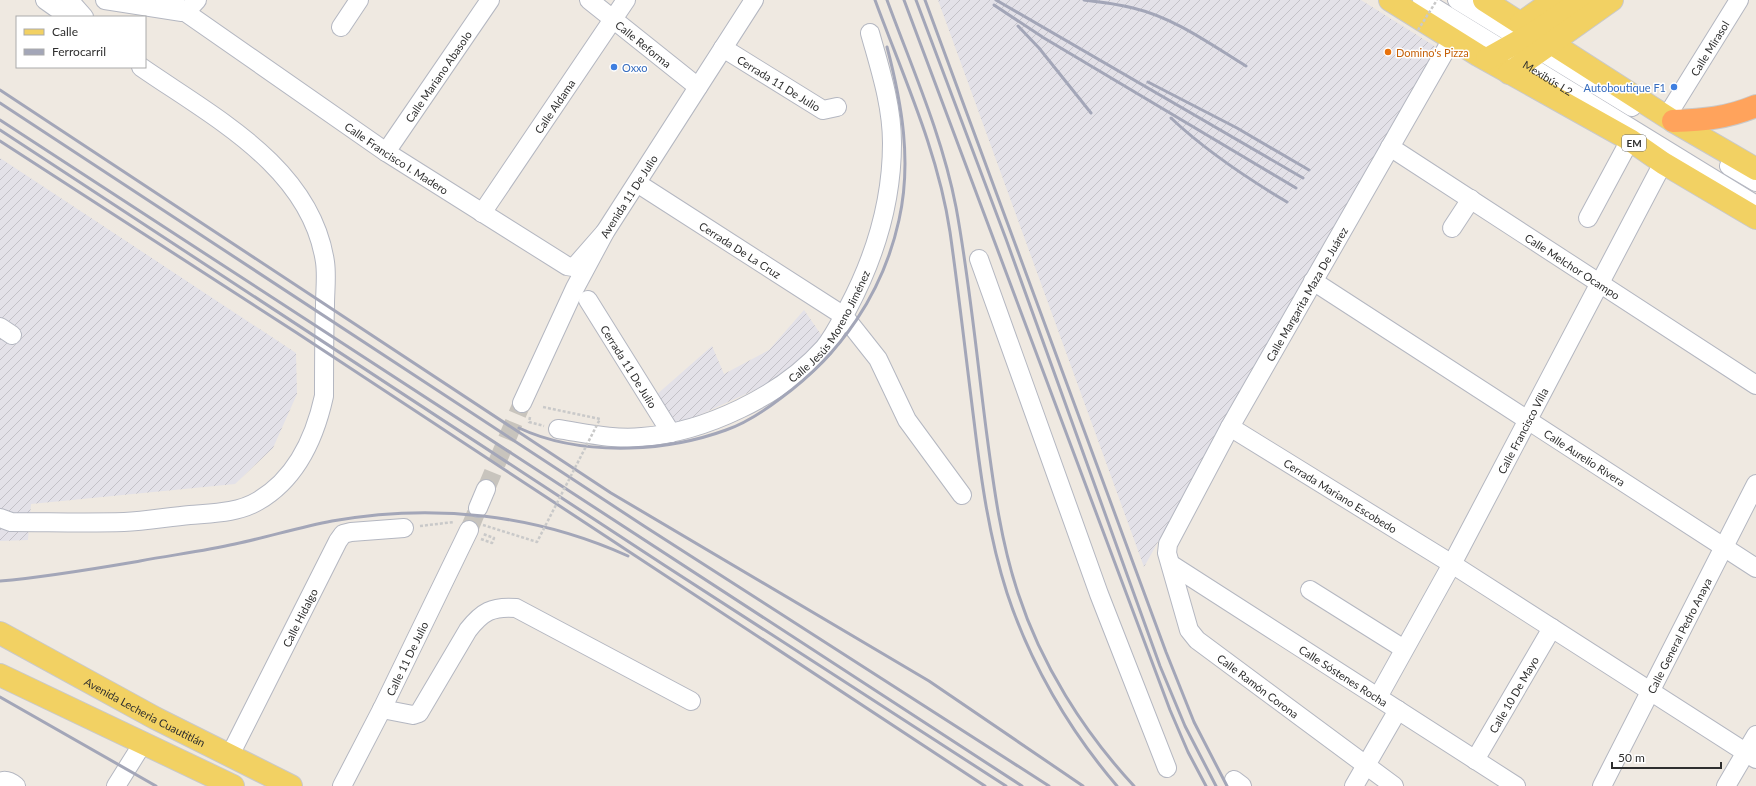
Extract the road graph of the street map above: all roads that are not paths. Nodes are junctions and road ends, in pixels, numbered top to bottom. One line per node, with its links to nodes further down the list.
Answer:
1 (45, 0): 19 (street)
2 (69, 0): 20 (street)
3 (104, 0): 18 (street)
4 (168, 0): 18 (street, Calle Francisco I. Madero)
5 (359, 0): 22 (street)
6 (490, 0): 34 (street, Calle Mariano Abasolo)
7 (589, 0): 21 (street, Calle Reforma)
8 (626, 0): 21 (street, Calle Aldama)
9 (754, 0): 25 (street, Avenida 11 De Julio)
10 (1390, 0): 24 (main road, EM)
11 (1422, 0): 26 (street, Mexibús L2)
12 (1458, 0): 26 (street, Mexibús L2)
13 (1485, 0): 26 (main road, EM)
14 (1554, 0): 26 (main road)
15 (1582, 0): 26 (main road)
16 (1612, 0): 26 (main road)
17 (1740, 0): 31 (street, Calle Mirasol)
18 (192, 6): 34 (street, Calle Francisco I. Madero)
19 (68, 16)
20 (83, 16)
21 (614, 20): 28 (street, Calle Reforma); 41 (street, Calle Aldama)
22 (341, 27)
23 (870, 33): 50 (street, Calle Jesús Moreno Jiménez)
24 (1452, 39): 26 (main road, EM); 33 (street, Calle Margarita Maza De Juárez)
25 (723, 48): 28 (street, Avenida 11 De Julio); 30 (street, Cerrada 11 De Julio)
26 (1521, 48): 31 (main road, EM); 32 (main road, EM); 37 (street, Mexibús L2); 40 (street, Mexibús L2)
27 (142, 68): 61 (street)
28 (698, 87): 38 (street, Avenida 11 De Julio)
29 (1756, 106): 31 (highway)
30 (837, 107)
31 (1670, 119): 36 (main road, EM)
32 (1630, 140): 35 (main road, EM); 42 (street)
33 (1390, 147): 39 (street, Calle Melchor Ocampo); 47 (street, Calle Margarita Maza De Juárez)
34 (386, 152): 41 (street, Calle Francisco I. Madero)
35 (1663, 163): 43 (main road, EM); 48 (street, Calle Francisco Villa)
36 (1756, 169)
37 (1756, 182)
38 (637, 183): 45 (street, Avenida 11 De Julio); 50 (street, Cerrada De La Cruz)
39 (1472, 199): 44 (street); 48 (street, Calle Melchor Ocampo)
40 (1756, 205)
41 (482, 214): 45 (street, Calle Francisco I. Madero)
42 (1588, 218)
43 (1756, 218)
44 (1452, 228)
45 (605, 232): 52 (street, Avenida 11 De Julio)
46 (979, 260): 85 (street)
47 (1313, 282): 53 (street, Calle Aurelio Rivera); 54 (street, Calle Margarita Maza De Juárez)
48 (1599, 283): 51 (street, Calle Melchor Ocampo); 53 (street, Calle Francisco Villa)
49 (588, 300): 56 (street, Cerrada 11 De Julio)
50 (844, 316): 56 (street, Calle Jesús Moreno Jiménez); 59 (street, Cerrada De La Cruz)
51 (1756, 386)
52 (522, 404)
53 (1528, 420): 64 (street, Calle Aurelio Rivera); 66 (street, Calle Francisco Villa)
54 (1230, 427): 65 (street, Calle Margarita Maza De Juárez); 66 (street, Cerrada Mariano Escobedo)
55 (558, 429): 56 (street, Calle Jesús Moreno Jiménez)
56 (671, 433)
57 (1756, 484): 64 (street, Calle General Pedro Anaya)
58 (486, 489): 60 (street)
59 (962, 495)
60 (478, 508)
61 (0, 518)
62 (476, 527): 76 (street, Calle 11 De Julio)
63 (404, 528): 81 (street, Calle Hidalgo)
64 (1724, 547): 67 (street, Calle Aurelio Rivera); 73 (street, Calle General Pedro Anaya)
65 (1169, 559): 74 (street, Calle Sóstenes Rocha); 84 (street, Calle Ramón Corona)
66 (1452, 564): 69 (street); 71 (street, Calle Francisco Villa)
67 (1756, 568)
68 (1310, 590): 71 (street)
69 (1552, 628): 73 (street); 83 (street, Calle 10 De Mayo)
70 (0, 634): 78 (main road, Avenida Lecheria Cuautitlán)
71 (1404, 648): 74 (street, Calle Francisco Villa)
72 (0, 675): 80 (main road)
73 (1651, 692): 82 (street); 95 (street, Calle General Pedro Anaya)
74 (1378, 697): 77 (street, Calle Sóstenes Rocha)
75 (691, 701): 76 (street)
76 (382, 709): 91 (street, Calle 11 De Julio)
77 (1398, 710): 83 (street, Calle Sóstenes Rocha); 84 (street)
78 (155, 718): 80 (main road); 81 (main road, Avenida Lecheria Cuautitlán)
79 (1756, 735): 82 (street)
80 (143, 743): 88 (street); 89 (main road)
81 (230, 756): 90 (main road, Avenida Lecheria Cuautitlán)
82 (1751, 756): 96 (street)
83 (1475, 760): 94 (street, Calle Sóstenes Rocha)
84 (1366, 766): 92 (street); 93 (street, Calle Ramón Corona)
85 (1167, 768)
86 (0, 782): 87 (street)
87 (16, 786)
88 (116, 786)
89 (233, 786)
90 (291, 786)
91 (342, 786)
92 (1354, 786)
93 (1394, 786)
94 (1516, 786)
95 (1602, 786)
96 (1726, 786)

